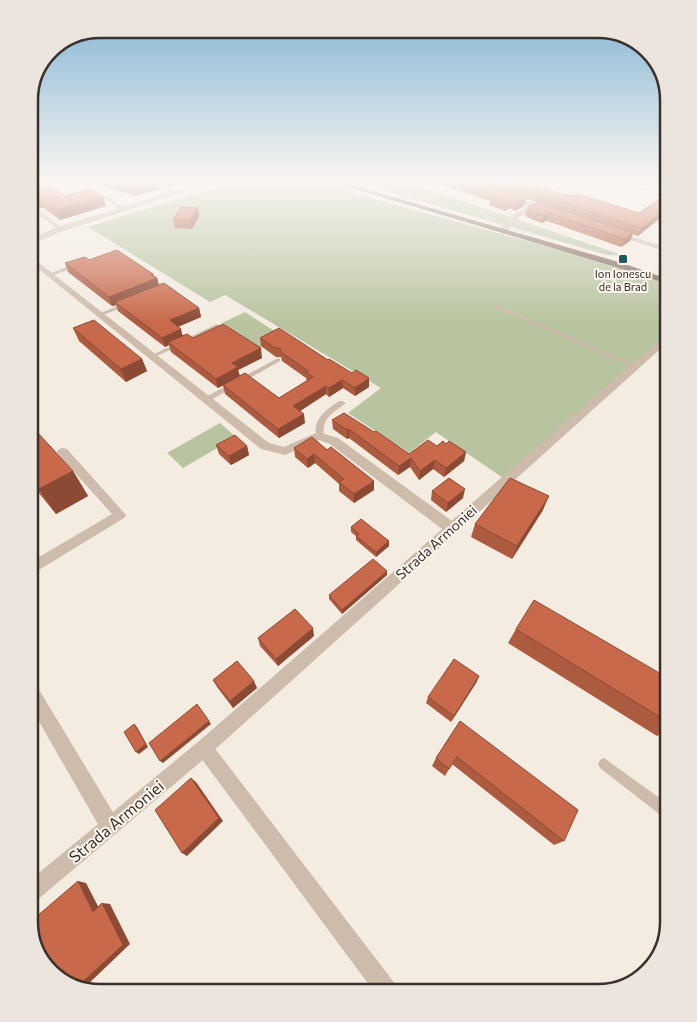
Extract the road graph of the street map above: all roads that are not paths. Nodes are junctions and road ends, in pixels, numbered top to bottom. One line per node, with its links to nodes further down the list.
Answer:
1 (64, 228): 4 (street)
2 (489, 228): 6 (main road)
3 (505, 228): 6 (street)
4 (60, 229): 7 (street)
5 (606, 229): 8 (street)
6 (504, 232): 11 (main road)
7 (38, 239)
8 (660, 247)
9 (86, 262): 12 (lane)
10 (38, 264): 12 (street)
11 (641, 272): 13 (main road); 14 (main road)
12 (52, 274): 17 (street)
13 (660, 275)
14 (660, 279)
15 (137, 300): 17 (lane)
16 (496, 306): 22 (lane)
17 (101, 314): 20 (street)
18 (217, 326): 20 (lane)
19 (660, 344): 22 (street, Strada Armoniei)
20 (153, 356): 23 (street)
21 (278, 360): 23 (lane)
22 (634, 366): 27 (street, Strada Armoniei)
23 (206, 399): 25 (street)
24 (342, 403): 25 (lane)
25 (320, 436): 27 (street)
26 (63, 452): 28 (street)
27 (451, 528): 30 (street, Strada Armoniei)
28 (38, 565)
29 (38, 704): 33 (street)
30 (204, 748): 33 (street, Strada Armoniei); 35 (street)
31 (604, 764): 32 (lane)
32 (660, 806)
33 (110, 826): 34 (street, Strada Armoniei)
34 (38, 886)
35 (381, 984)

